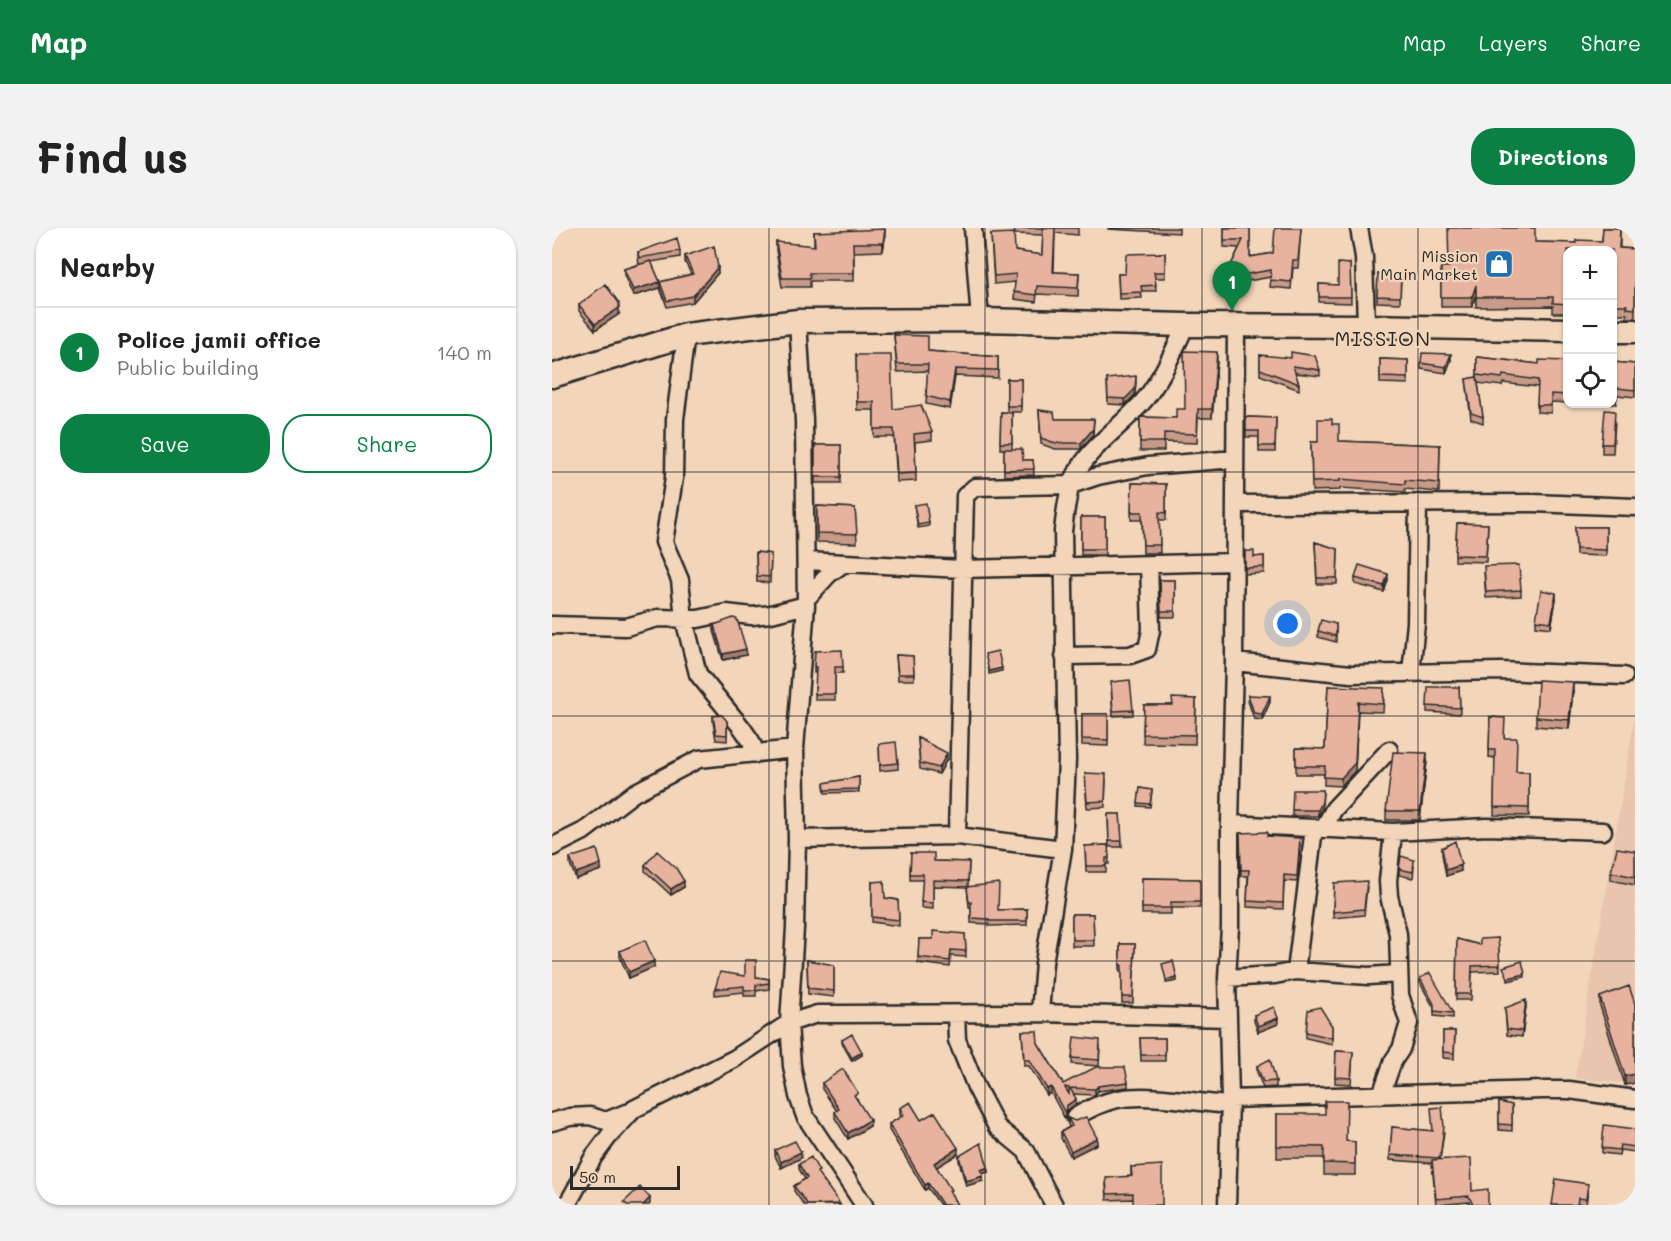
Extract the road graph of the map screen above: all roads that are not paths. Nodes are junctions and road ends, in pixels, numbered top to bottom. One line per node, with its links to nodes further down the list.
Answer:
1 (973, 228): 3 (street)
2 (1359, 228): 7 (street)
3 (980, 320): 4 (main road); 5 (main road)
4 (798, 321): 11 (main road); 18 (street)
5 (1186, 325): 6 (main road); 14 (street)
6 (1236, 326): 7 (main road); 13 (street)
7 (1366, 326): 8 (main road)
8 (1563, 330)
9 (1617, 331): 10 (main road)
10 (1635, 331)
11 (686, 335): 12 (main road); 25 (street)
12 (552, 376)
13 (1235, 459): 14 (street); 16 (street)
14 (1071, 485): 22 (street); 23 (street)
15 (1418, 503): 16 (street); 17 (street); 29 (street)
16 (1235, 504): 19 (street)
17 (1635, 507)
18 (806, 561): 20 (street); 24 (street)
19 (1234, 562): 21 (street); 28 (street)
20 (844, 563): 23 (street); 24 (street)
21 (1149, 564): 22 (street); 27 (street)
22 (1063, 566): 23 (street); 27 (street)
23 (962, 569): 38 (street)
24 (806, 602): 25 (street); 31 (street)
25 (684, 619): 26 (street); 33 (street)
26 (552, 625)
27 (1065, 656): 41 (street)
28 (1234, 662): 29 (street); 34 (street)
29 (1410, 673): 30 (street)
30 (1624, 676)
31 (795, 749): 33 (street); 39 (street)
32 (1389, 750): 35 (street)
33 (756, 754): 40 (street)
34 (1230, 824): 35 (street); 44 (street)
35 (1318, 829): 37 (street); 42 (street)
36 (1603, 831): 37 (street)
37 (1392, 832): 43 (street)
38 (957, 836): 39 (street); 41 (street)
39 (797, 840): 48 (street)
40 (552, 847)
41 (1063, 849): 45 (street)
42 (1296, 971): 43 (street); 44 (street)
43 (1398, 974): 49 (street)
44 (1227, 978): 47 (street)
45 (1040, 1013): 46 (street); 47 (street)
46 (956, 1014): 48 (street); 57 (street)
47 (1228, 1018): 51 (street)
48 (789, 1023): 52 (street); 56 (street)
49 (1381, 1095): 50 (street); 51 (street)
50 (1635, 1099)
51 (1230, 1102): 53 (street); 58 (street)
52 (634, 1109): 54 (street); 55 (street)
53 (1075, 1116)
54 (552, 1122)
55 (567, 1205)
56 (864, 1205)
57 (1054, 1205)
58 (1227, 1205)

